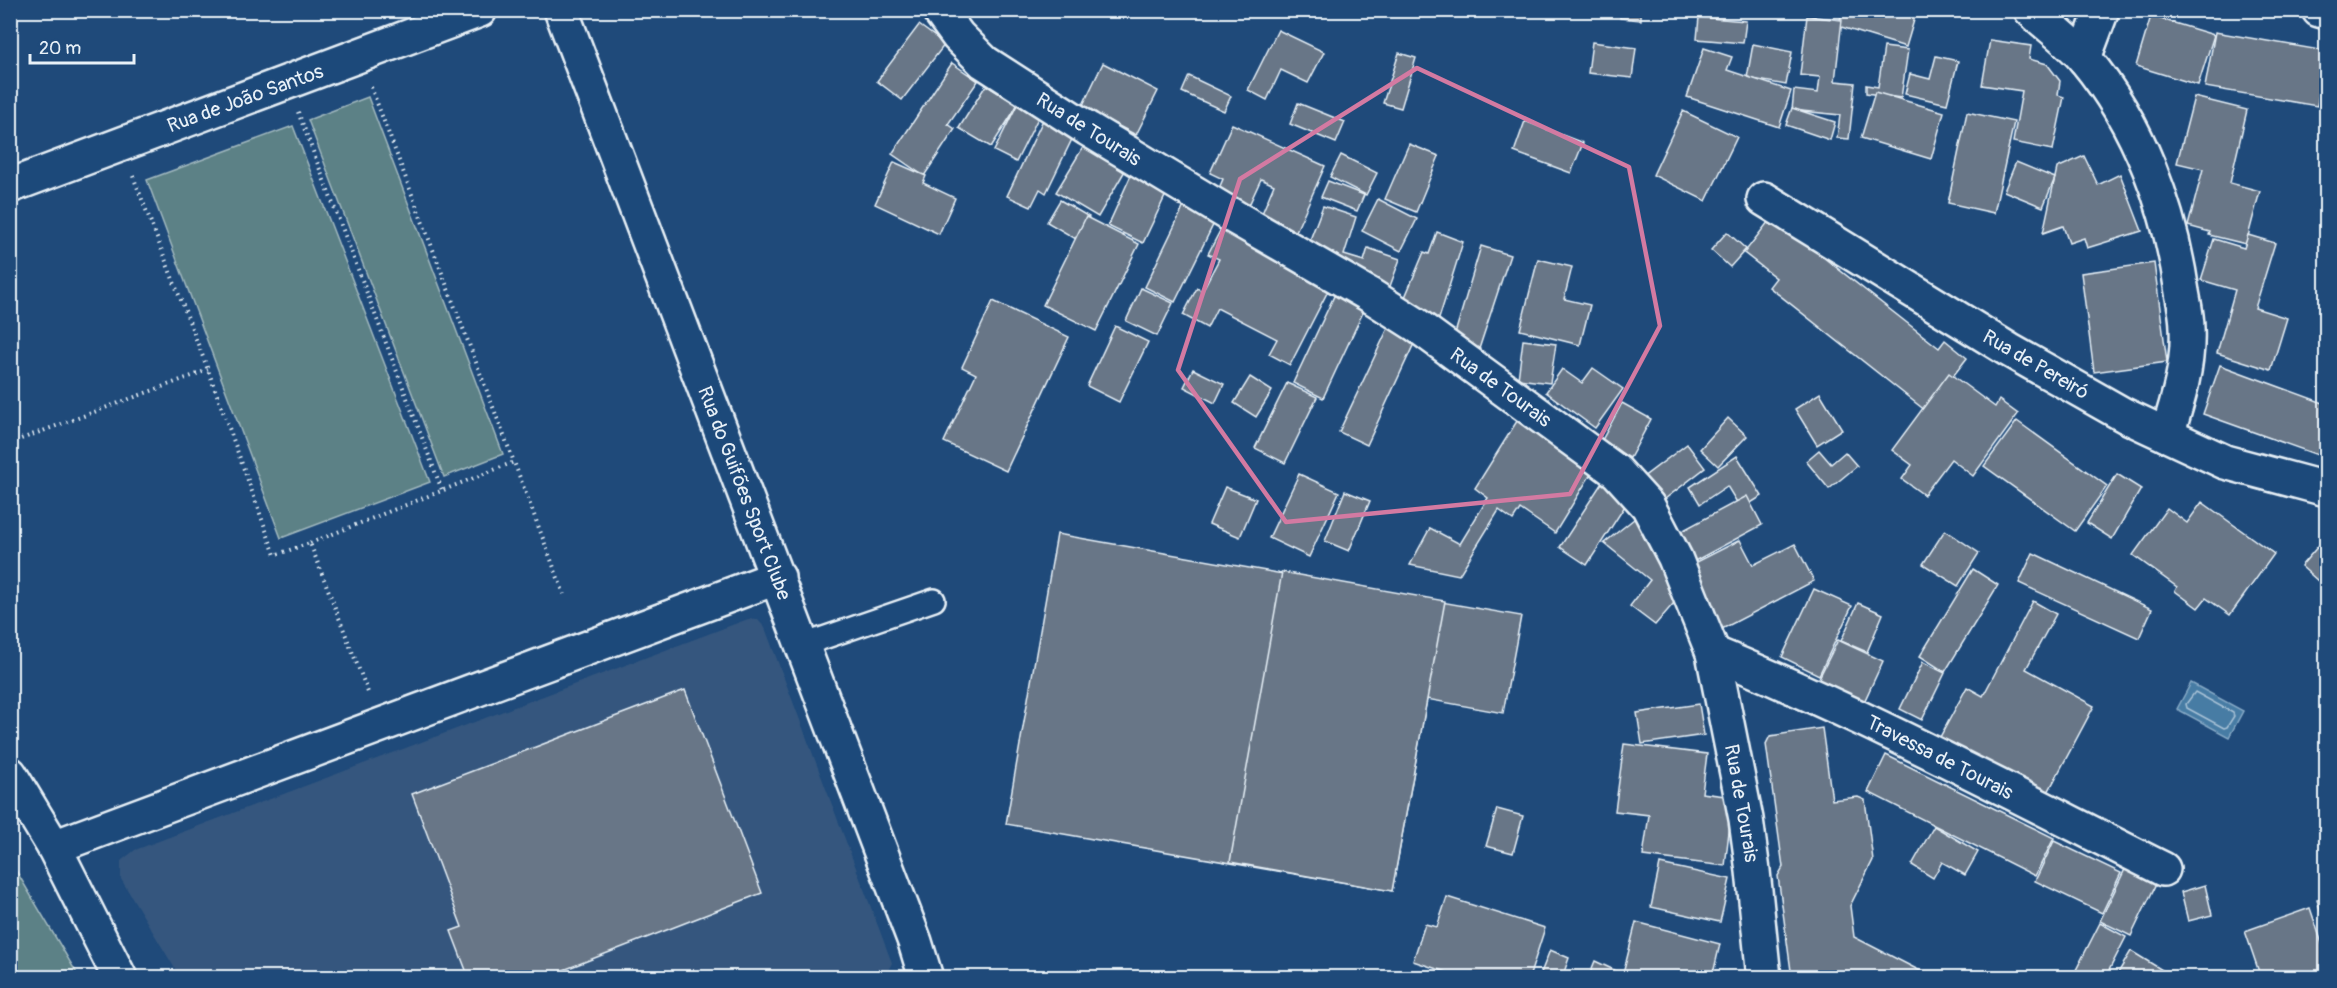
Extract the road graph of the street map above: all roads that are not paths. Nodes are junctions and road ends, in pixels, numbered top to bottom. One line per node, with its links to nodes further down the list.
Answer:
1 (480, 10): 9 (street, Rua de João Santos)
2 (561, 10): 13 (street, Rua do Guifões Sport Clube)
3 (939, 10): 16 (street, Rua de Tourais)
4 (2031, 10): 8 (street)
5 (2102, 10): 8 (street)
6 (2319, 10): 7 (street)
7 (2326, 12)
8 (2084, 58): 11 (street)
9 (10, 186)
10 (1764, 199): 11 (street, Rua de Pereiró)
11 (2167, 435): 12 (street, Rua de Pereiró)
12 (2326, 489)
13 (778, 577): 15 (street, Rua do Guifões Sport Clube); 18 (street)
14 (934, 600): 15 (lane)
15 (803, 645): 21 (street, Rua do Guifões Sport Clube)
16 (1713, 653): 19 (street, Travessa de Tourais); 22 (street, Rua de Tourais)
17 (10, 774): 18 (street)
18 (54, 848): 20 (street)
19 (2163, 869)
20 (120, 978)
21 (926, 978)
22 (1764, 978)

